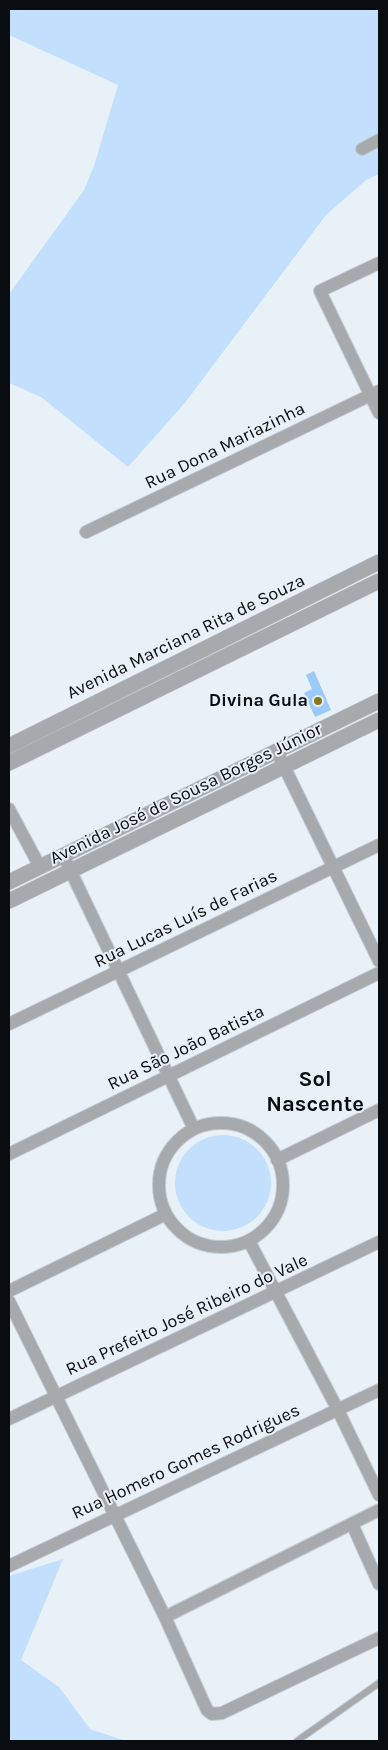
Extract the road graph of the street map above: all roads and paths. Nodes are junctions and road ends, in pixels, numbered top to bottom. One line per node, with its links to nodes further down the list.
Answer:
1 (379, 140): 2 (street)
2 (362, 149)
3 (379, 263): 4 (street)
4 (375, 393): 5 (street); 6 (street, Rua Dona Mariazinha)
5 (379, 413)
6 (86, 532)
7 (379, 562): 11 (street, Avenida Marciana Rita de Souza)
8 (379, 581): 13 (street, Avenida Marciana Rita de Souza)
9 (379, 701): 12 (street, Avenida José de Sousa Borges Júnior)
10 (379, 720): 14 (street, Avenida José de Sousa Borges Júnior)
11 (9, 746)
12 (276, 751): 14 (street); 17 (street, Avenida José de Sousa Borges Júnior)
13 (9, 763)
14 (284, 766): 19 (street); 20 (street, Avenida José de Sousa Borges Júnior)
15 (9, 808): 18 (street)
16 (379, 845): 19 (street, Rua Lucas Luís de Farias)
17 (63, 854): 18 (street, Avenida José de Sousa Borges Júnior); 20 (street)
18 (40, 867): 21 (street, Avenida José de Sousa Borges Júnior)
19 (333, 867): 23 (street); 24 (street, Rua Lucas Luís de Farias)
20 (71, 870): 22 (street, Avenida José de Sousa Borges Júnior); 24 (street)
21 (9, 882)
22 (9, 901)
23 (379, 961)
24 (119, 971): 26 (street, Rua Lucas Luís de Farias); 27 (street)
25 (379, 973): 27 (street, Rua São João Batista)
26 (9, 1024)
27 (168, 1076): 29 (street); 30 (street, Rua São João Batista)
28 (379, 1110): 31 (street)
29 (194, 1129): 31 (street); 32 (street)
30 (9, 1154)
31 (278, 1160): 33 (street)
32 (166, 1214): 33 (street); 35 (street)
33 (249, 1241): 36 (street)
34 (379, 1242): 36 (street, Rua Prefeito José Ribeiro do Vale)
35 (9, 1291)
36 (276, 1292): 39 (street, Rua Prefeito José Ribeiro do Vale); 40 (street)
37 (9, 1301): 39 (street)
38 (379, 1390): 40 (street, Rua Homero Gomes Rodrigues)
39 (56, 1396): 41 (street, Rua Prefeito José Ribeiro do Vale); 44 (street)
40 (338, 1410): 42 (street); 44 (street, Rua Homero Gomes Rodrigues)
41 (9, 1419)
42 (379, 1494)
43 (379, 1510): 45 (street)
44 (114, 1516): 46 (street, Rua Homero Gomes Rodrigues); 48 (street)
45 (352, 1524): 47 (street); 48 (street)
46 (9, 1566)
47 (379, 1584)
48 (165, 1617): 49 (street)
49 (379, 1638)
50 (379, 1683): 51 (lane)
51 (297, 1741)

